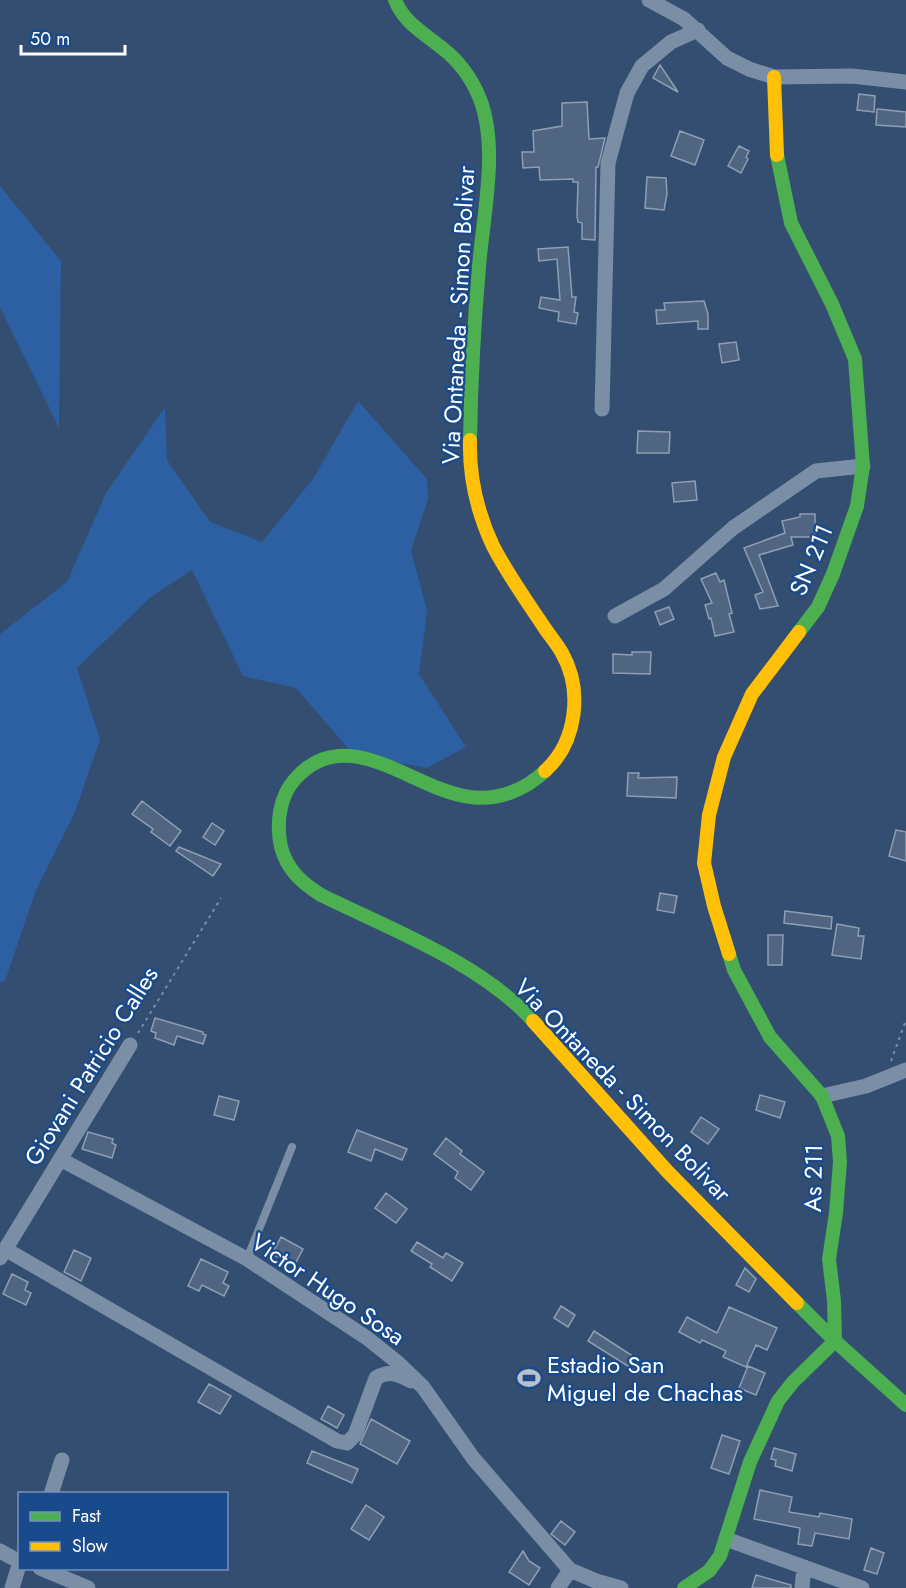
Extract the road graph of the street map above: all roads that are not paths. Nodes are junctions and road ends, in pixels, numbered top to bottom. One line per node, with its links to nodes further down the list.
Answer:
1 (395, 0): 17 (street, Via Ontaneda - Simon Bolivar)
2 (650, 0): 3 (street)
3 (698, 30): 4 (street); 6 (street)
4 (774, 77): 5 (street); 7 (street, SN 211)
5 (906, 82)
6 (602, 409)
7 (863, 466): 8 (street); 9 (street, SN 211)
8 (615, 616)
9 (770, 1037): 12 (street, As 211)
10 (130, 1045): 14 (street, Giovani Patricio Calles)
11 (906, 1070): 12 (street)
12 (822, 1096): 17 (street, As 211)
13 (292, 1147): 16 (lane)
14 (60, 1159): 15 (street, Giovani Patricio Calles); 16 (street, Victor Hugo Sosa)
15 (2, 1253): 18 (street)
16 (247, 1259): 18 (street, Victor Hugo Sosa)
17 (835, 1341): 19 (street, Via Ontaneda - Simon Bolivar); 22 (street)
18 (423, 1387): 28 (street, Victor Hugo Sosa)
19 (906, 1405)
20 (62, 1460): 21 (street)
21 (52, 1492)
22 (726, 1539): 25 (street); 33 (street)
23 (0, 1551): 24 (street)
24 (18, 1561)
25 (804, 1567): 34 (street); 35 (street)
26 (18, 1568): 29 (street)
27 (43, 1570): 30 (street)
28 (570, 1570): 31 (street); 32 (street)
29 (12, 1588)
30 (88, 1588)
31 (558, 1588)
32 (621, 1588)
33 (684, 1588)
34 (802, 1588)
35 (862, 1588)

